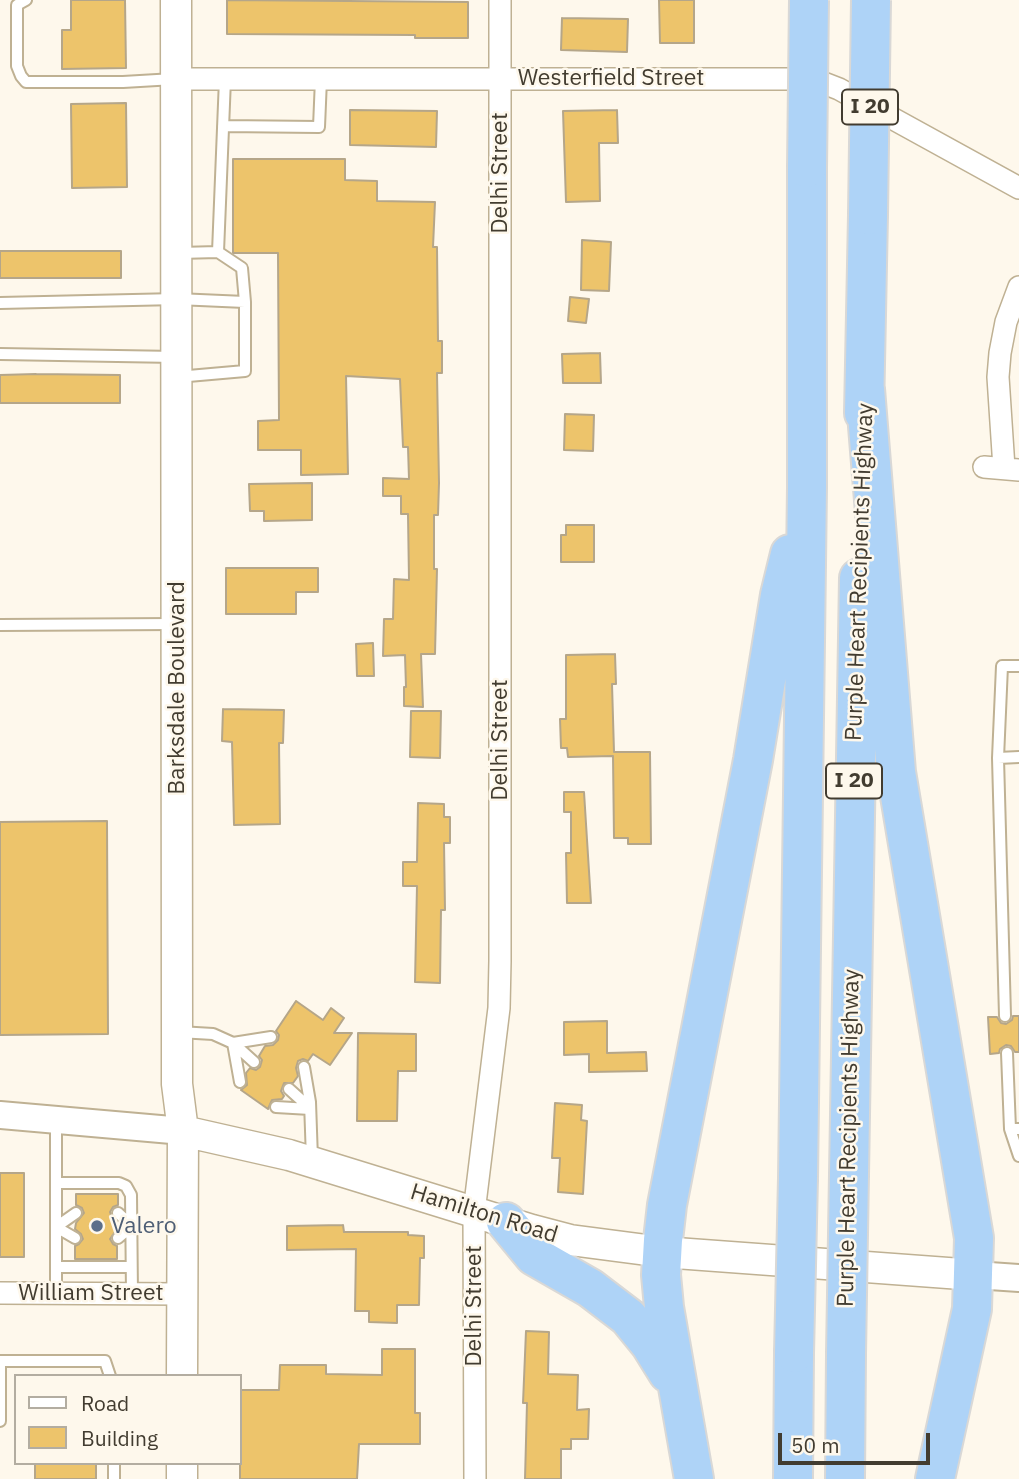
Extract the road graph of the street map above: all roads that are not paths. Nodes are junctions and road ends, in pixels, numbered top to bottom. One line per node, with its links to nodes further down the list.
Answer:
1 (26, 0): 7 (lane)
2 (176, 0): 7 (main road, Barksdale Boulevard)
3 (500, 0): 6 (street, Delhi Street)
4 (809, 0): 22 (highway, I 20, bridge)
5 (871, 0): 20 (highway, Purple Heart Recipients Highway / I 20, bridge)
6 (500, 78): 9 (street, Westerfield Street); 11 (street, Westerfield Street); 48 (street, Delhi Street)
7 (177, 79): 8 (street, Westerfield Street); 13 (main road, Barksdale Boulevard)
8 (225, 79): 9 (street, Westerfield Street); 10 (lane)
9 (321, 79): 10 (lane)
10 (223, 126): 12 (lane)
11 (1019, 188)
12 (218, 252): 13 (lane); 16 (lane)
13 (177, 253): 15 (main road, Barksdale Boulevard)
14 (1019, 287): 21 (street)
15 (177, 299): 16 (lane); 17 (lane); 19 (main road, Barksdale Boulevard)
16 (245, 302): 19 (lane)
17 (0, 303)
18 (0, 354): 19 (lane)
19 (177, 367): 23 (main road, Barksdale Boulevard)
20 (865, 389): 56 (highway); 69 (highway, Purple Heart Recipients Highway / I 20, bridge)
21 (1002, 468)
22 (807, 487): 53 (highway); 68 (highway, I 20, bridge)
23 (177, 624): 24 (lane); 29 (main road, Barksdale Boulevard)
24 (0, 625)
25 (1019, 666): 27 (lane)
26 (1019, 757): 27 (lane)
27 (998, 758): 28 (lane)
28 (1005, 1017)
29 (177, 1032): 31 (lane); 42 (main road, Barksdale Boulevard)
30 (271, 1037): 31 (lane)
31 (233, 1042): 33 (lane); 35 (lane)
32 (1007, 1052): 41 (lane)
33 (254, 1062)
34 (304, 1067): 38 (lane)
35 (240, 1082)
36 (289, 1089): 38 (lane)
37 (276, 1107): 38 (lane)
38 (310, 1109): 44 (lane)
39 (0, 1115): 40 (street, Hamilton Road)
40 (56, 1118): 42 (street, Hamilton Road); 45 (lane)
41 (1014, 1129): 43 (lane)
42 (183, 1131): 44 (main road, Hamilton Road); 61 (main road, Barksdale Boulevard)
43 (1019, 1156)
44 (312, 1162): 48 (main road, Hamilton Road)
45 (56, 1183): 49 (lane); 50 (lane)
46 (76, 1213): 50 (lane)
47 (118, 1213): 49 (lane)
48 (490, 1217): 53 (main road, Hamilton Road); 64 (highway); 66 (street, Delhi Street)
49 (132, 1226): 52 (lane); 54 (lane)
50 (56, 1227): 51 (lane); 55 (lane)
51 (75, 1238)
52 (118, 1238)
53 (662, 1252): 56 (main road, Hamilton Road); 64 (highway)
54 (131, 1266): 55 (lane); 60 (lane)
55 (56, 1267): 59 (lane)
56 (975, 1275): 57 (street); 70 (highway)
57 (1019, 1278)
58 (0, 1293): 59 (street, William Street)
59 (56, 1293): 60 (street, William Street)
60 (132, 1294): 61 (street, William Street)
61 (182, 1294): 63 (main road, Barksdale Boulevard)
62 (109, 1374): 65 (lane)
63 (182, 1374)
64 (679, 1400): 67 (highway)
65 (0, 1421)
66 (475, 1479)
67 (694, 1479)
68 (793, 1479)
69 (845, 1479)
70 (935, 1479)

